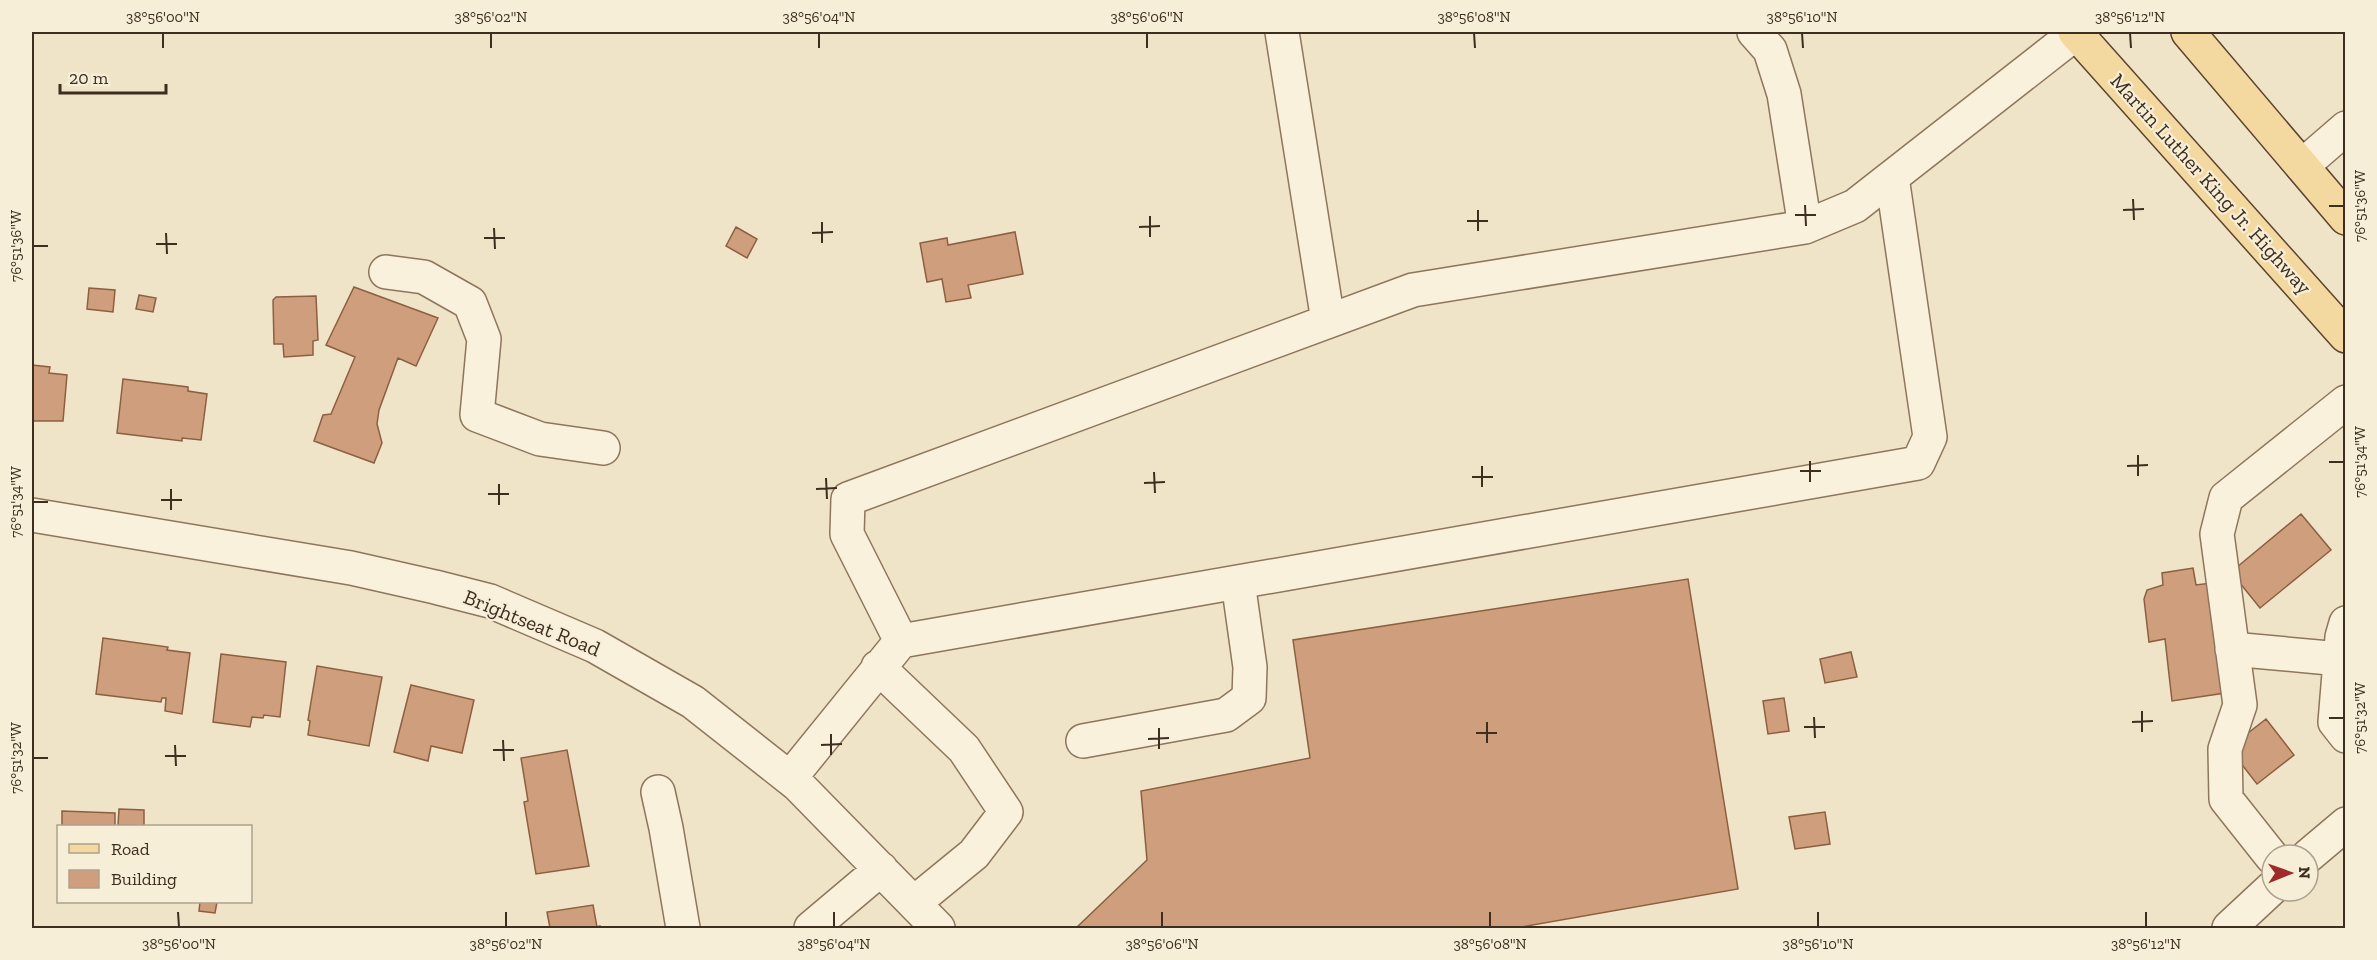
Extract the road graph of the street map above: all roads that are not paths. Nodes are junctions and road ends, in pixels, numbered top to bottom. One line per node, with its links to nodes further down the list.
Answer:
1 (1282, 32): 11 (street)
2 (1755, 32): 9 (street)
3 (2076, 32): 7 (street); 12 (main road, Martin Luther King Jr. Highway)
4 (2188, 32): 6 (main road)
5 (2346, 128): 6 (street)
6 (2302, 166): 8 (main road)
7 (1892, 177): 9 (street); 16 (street)
8 (2346, 219)
9 (1805, 227): 11 (street)
10 (386, 272): 14 (street)
11 (1328, 321): 18 (street)
12 (2346, 336)
13 (2346, 402): 19 (street)
14 (603, 448)
15 (32, 515): 24 (street, Brightseat Road)
16 (1238, 582): 18 (street); 23 (street)
17 (2346, 623): 20 (street)
18 (901, 641): 21 (street)
19 (2232, 649): 20 (street); 27 (street)
20 (2340, 659): 22 (street)
21 (878, 666): 24 (street); 31 (street)
22 (2346, 736)
23 (1083, 741)
24 (789, 778): 29 (street, Brightseat Road)
25 (658, 792): 32 (street)
26 (2346, 824): 28 (street)
27 (2261, 843)
28 (2320, 846)
29 (881, 869): 31 (street, Brightseat Road); 33 (street)
30 (2260, 899): 35 (street)
31 (914, 903): 34 (street, Brightseat Road)
32 (683, 928)
33 (811, 928)
34 (938, 928)
35 (2229, 928)

